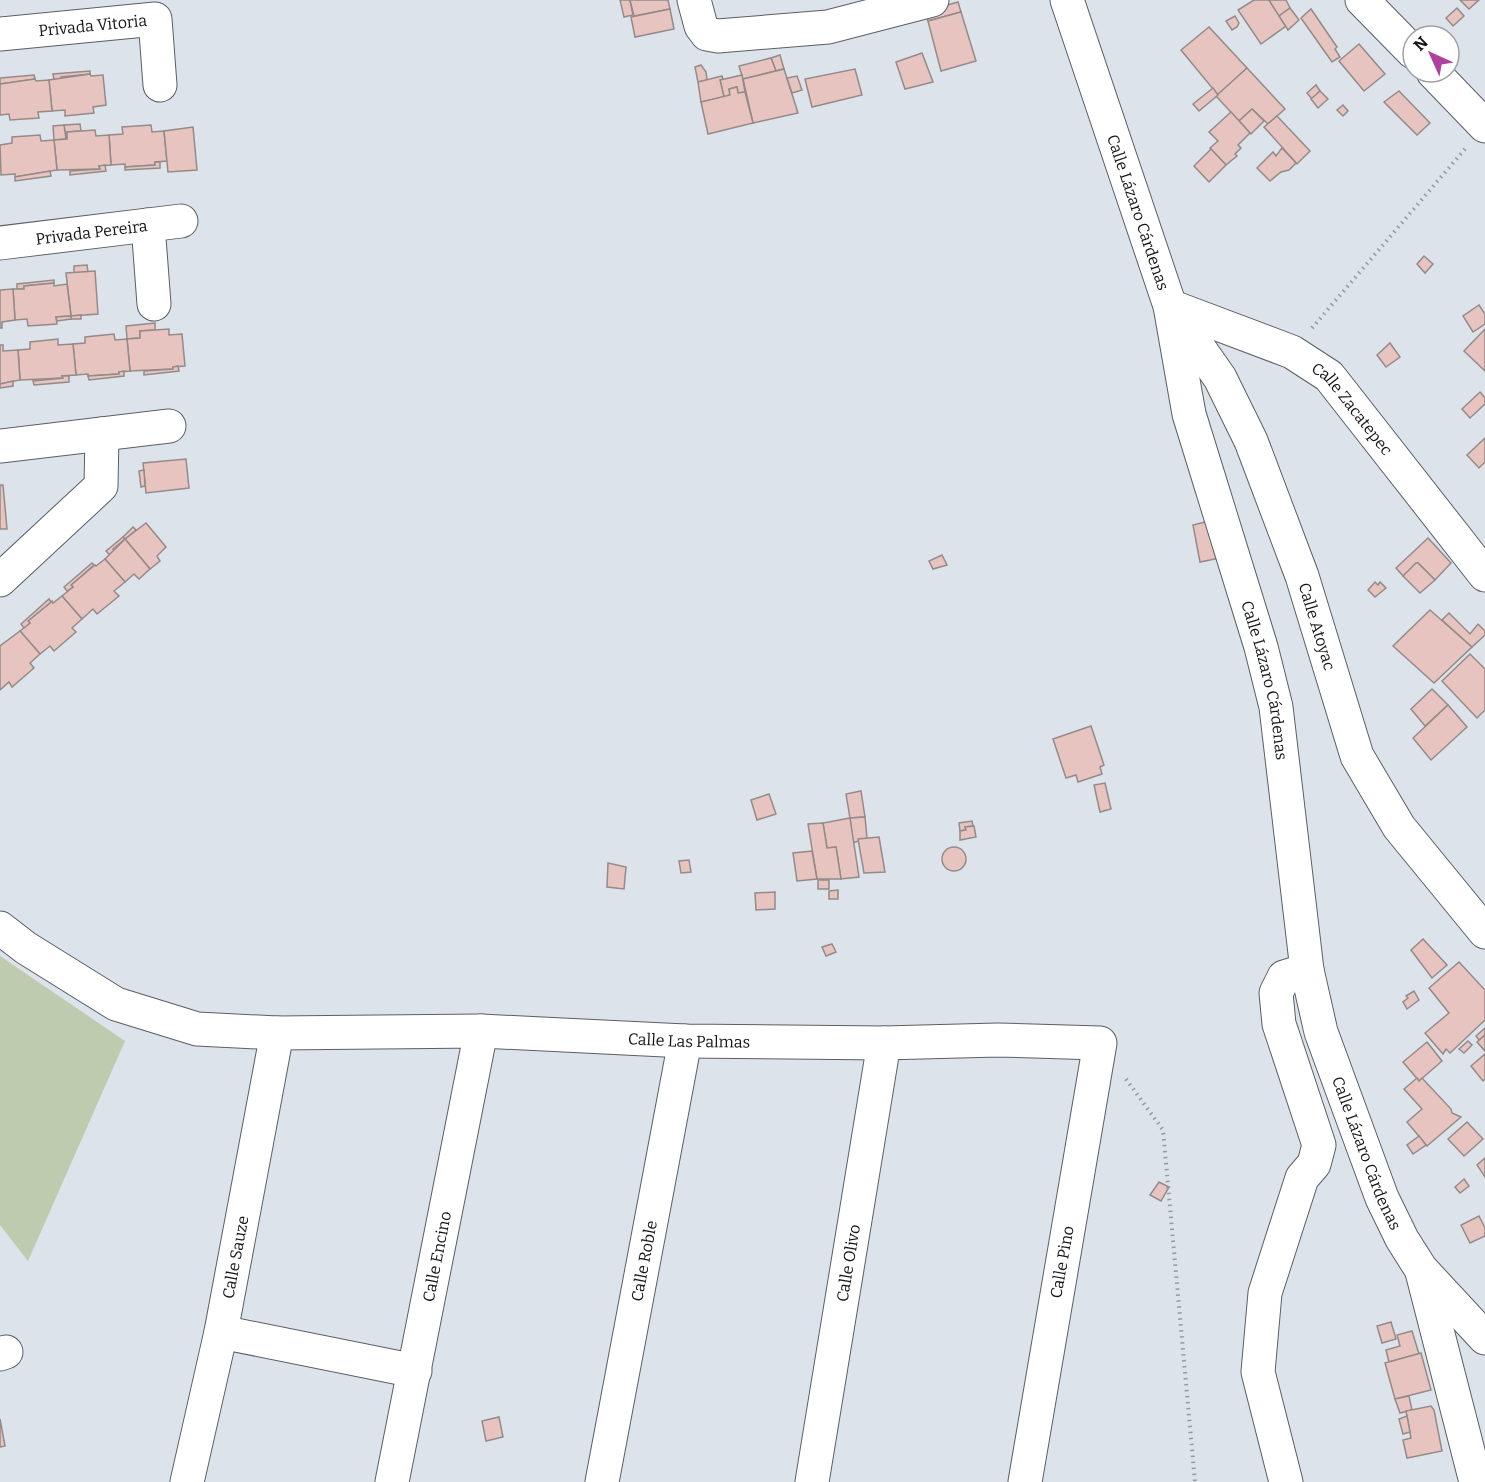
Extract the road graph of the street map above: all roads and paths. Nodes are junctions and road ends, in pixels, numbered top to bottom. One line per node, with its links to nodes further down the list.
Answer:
1 (694, 0): 2 (street)
2 (932, 0)
3 (1067, 0): 14 (street, Calle Lázaro Cárdenas)
4 (1362, 0): 6 (street)
5 (0, 34): 8 (street, Privada Vitoria)
6 (1401, 40)
7 (1444, 84): 9 (street)
8 (160, 85)
9 (1485, 125): 15 (path)
10 (181, 221): 11 (street, Privada Pereira)
11 (148, 225): 12 (street, Privada Pereira); 13 (street)
12 (0, 243)
13 (154, 304)
14 (1170, 306): 15 (street, Calle Zacatepec); 22 (street, Calle Atoyac); 23 (street, Calle Lázaro Cárdenas)
15 (1292, 352): 19 (street, Calle Zacatepec)
16 (169, 426): 17 (street)
17 (102, 434): 18 (street); 20 (street)
18 (0, 446)
19 (1485, 575)
20 (0, 580)
21 (0, 928): 25 (street, Calle Las Palmas)
22 (1485, 933)
23 (1307, 970): 29 (street, Calle Lázaro Cárdenas); 39 (street)
24 (481, 1032): 25 (street, Calle Las Palmas); 26 (street, Calle Las Palmas); 32 (street, Calle Encino)
25 (277, 1033): 30 (street, Calle Sauze)
26 (686, 1041): 27 (street, Calle Las Palmas); 35 (street, Calle Roble)
27 (884, 1043): 28 (street, Calle Las Palmas); 36 (street, Calle Olivo)
28 (1100, 1043): 37 (street, Calle Pino); 38 (path)
29 (1421, 1269): 31 (street, Calle Lázaro Cárdenas); 40 (street)
30 (221, 1332): 32 (street); 33 (street, Calle Sauze)
31 (1485, 1338)
32 (415, 1371): 34 (street, Calle Encino)
33 (187, 1482)
34 (392, 1482)
35 (602, 1482)
36 (812, 1482)
37 (1025, 1482)
38 (1195, 1482)
39 (1286, 1482)
40 (1476, 1482)

